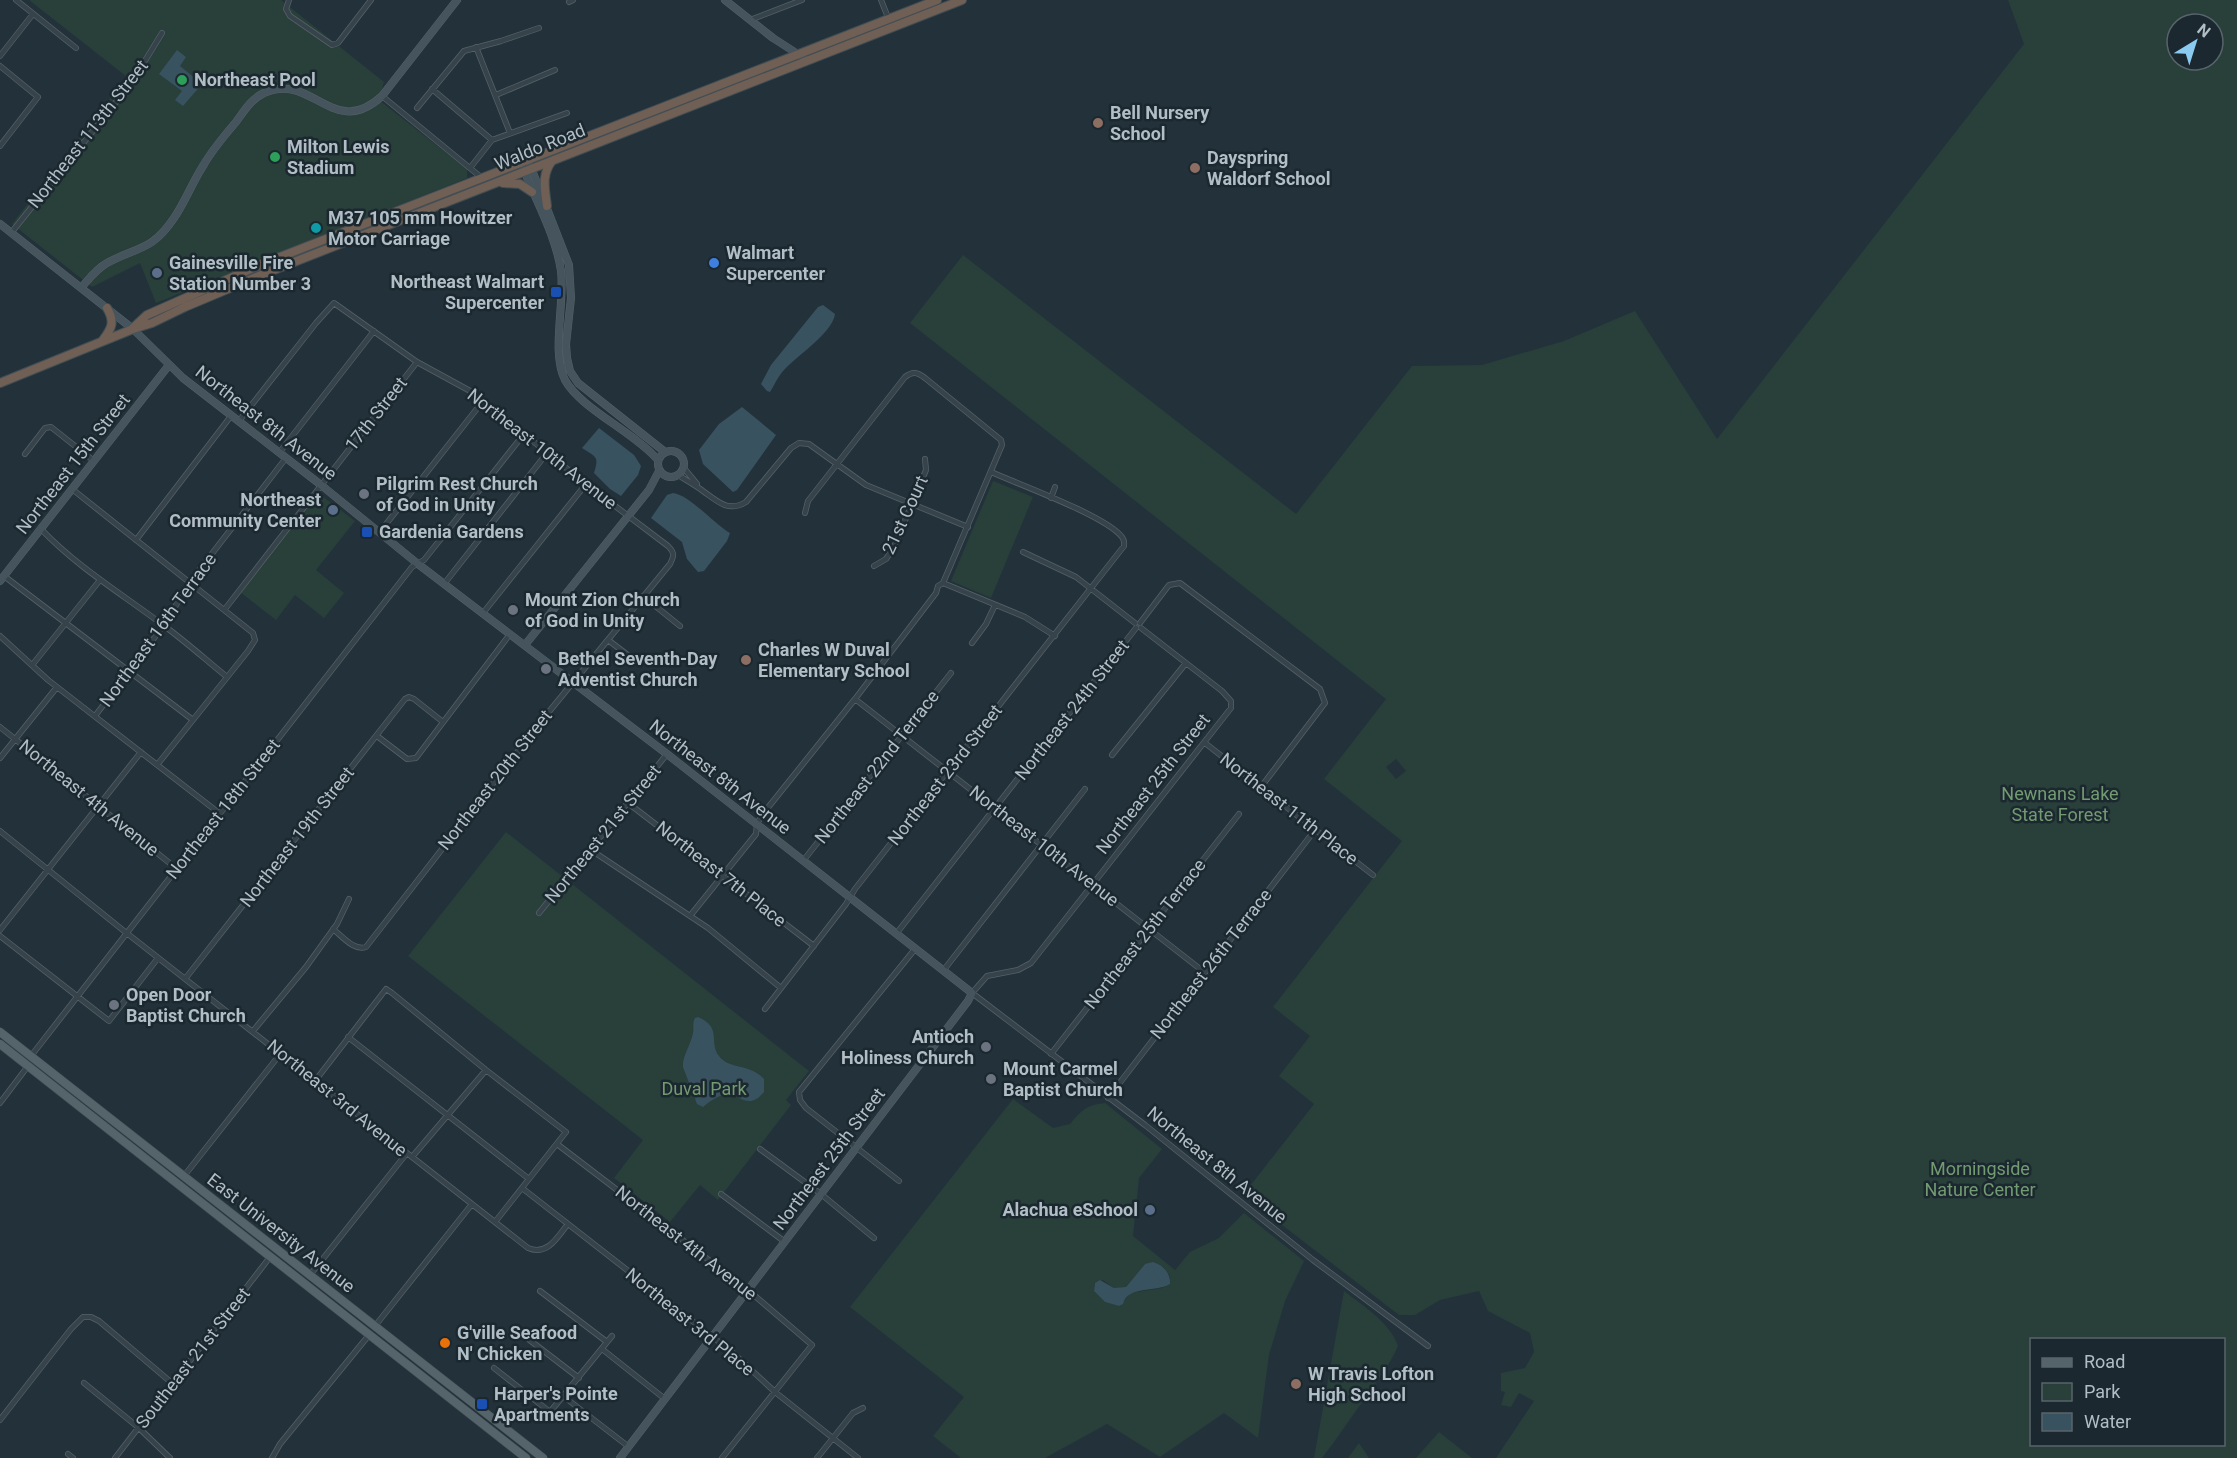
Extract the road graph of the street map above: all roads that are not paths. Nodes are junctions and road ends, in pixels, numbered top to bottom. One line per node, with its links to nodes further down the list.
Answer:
1 (16, 0): 10 (street)
2 (371, 0): 9 (street)
3 (457, 0): 23 (street)
4 (725, 0): 11 (street)
5 (802, 0): 11 (street)
6 (881, 0): 12 (street)
7 (936, 0): 12 (highway)
8 (962, 0): 12 (highway, Waldo Road)
9 (287, 3)
10 (33, 14): 16 (street); 17 (street)
11 (750, 20): 18 (street)
12 (890, 23): 18 (highway, Waldo Road); 18 (highway, Waldo Road)
13 (539, 28): 15 (street)
14 (162, 33): 37 (street, Northeast 113th Street)
15 (476, 47): 21 (street); 22 (street)
16 (76, 48)
17 (0, 56)
18 (802, 59): 29 (highway, Waldo Road); 30 (highway, Waldo Road)
19 (0, 66): 28 (street)
20 (555, 70): 22 (street)
21 (432, 89): 24 (street); 27 (street)
22 (496, 95): 26 (street)
23 (382, 96): 31 (street); 38 (street)
24 (417, 108)
25 (567, 113): 26 (street)
26 (510, 133): 27 (street)
27 (492, 140): 31 (street)
28 (0, 146)
29 (552, 160): 30 (highway, Waldo Road); 35 (highway)
30 (526, 166): 32 (highway, Waldo Road); 33 (highway, Waldo Road); 34 (street); 35 (street)
31 (470, 168): 32 (street)
32 (482, 178): 42 (highway, Waldo Road)
33 (496, 183): 34 (highway); 42 (highway, Waldo Road)
34 (532, 192): 40 (street)
35 (547, 206): 41 (street)
36 (0, 224): 37 (street, Northeast 8th Avenue)
37 (11, 232): 38 (street, Northeast 8th Avenue)
38 (81, 288): 39 (street, Northeast 8th Avenue)
39 (107, 308): 42 (street, Northeast 8th Avenue); 44 (highway)
40 (561, 313): 41 (street); 58 (street)
41 (569, 313): 52 (street)
42 (133, 329): 44 (highway, Waldo Road); 46 (street, Northeast 8th Avenue)
43 (375, 331): 45 (street, Northeast 10th Avenue); 50 (street, Northeast 10th Avenue); 53 (street)
44 (101, 343): 47 (highway, Waldo Road)
45 (417, 362): 48 (street, Northeast 10th Avenue); 67 (street, 17th Street)
46 (169, 365): 49 (street, Northeast 8th Avenue); 59 (street, Northeast 15th Street)
47 (0, 383)
48 (483, 401): 51 (street, Northeast 10th Avenue); 78 (street)
49 (231, 416): 50 (street, Northeast 8th Avenue); 79 (street)
50 (239, 421): 53 (street, Northeast 8th Avenue)
51 (524, 434): 54 (street, Northeast 10th Avenue); 82 (street, Northeast 18th Street)
52 (664, 452): 58 (street); 61 (street)
53 (279, 453): 56 (street, Northeast 8th Avenue)
54 (547, 453): 66 (street, Northeast 10th Avenue); 88 (street)
55 (25, 454): 59 (street)
56 (286, 458): 67 (street, Northeast 8th Avenue); 86 (street, Northeast 16th Terrace)
57 (925, 459): 73 (street, 21st Court)
58 (658, 460): 62 (street)
59 (94, 461): 69 (street, Northeast 15th Street)
60 (836, 465): 63 (street); 70 (street); 73 (street); 74 (street)
61 (683, 467): 64 (street); 70 (street)
62 (659, 471): 65 (street); 71 (street)
63 (991, 472): 72 (street); 76 (street)
64 (678, 475): 65 (street); 70 (street)
65 (666, 476): 71 (street)
66 (586, 483): 75 (street, Northeast 10th Avenue); 95 (street)
67 (321, 485): 78 (street, Northeast 8th Avenue); 94 (street, 17th Street)
68 (1055, 487): 72 (street)
69 (72, 489): 77 (street, Northeast 15th Street); 79 (street)
70 (700, 489)
71 (649, 490): 75 (street)
72 (1051, 498): 89 (street, Northeast 23rd Street)
73 (913, 504): 76 (street); 83 (street, 21st Court)
74 (805, 513)
75 (628, 516): 81 (street, Northeast 10th Avenue); 105 (street)
76 (968, 527): 87 (street)
77 (41, 529): 84 (street, Northeast 15th Street); 85 (street)
78 (379, 533): 82 (street, Northeast 8th Avenue)
79 (136, 540): 86 (street)
80 (1023, 552): 90 (street)
81 (674, 556): 91 (street, Northeast 20th Street)
82 (418, 564): 88 (street, Northeast 8th Avenue); 134 (street, Northeast 18th Street)
83 (874, 566)
84 (2, 579): 96 (street)
85 (100, 580): 96 (street); 97 (street)
86 (190, 582): 94 (street); 97 (street, Northeast 16th Terrace)
87 (943, 583): 93 (street); 114 (street)
88 (444, 584): 95 (street, Northeast 8th Avenue)
89 (1095, 584): 90 (street, Northeast 23rd Street); 92 (street)
90 (1090, 590): 92 (street); 102 (street, Northeast 23rd Street)
91 (643, 596): 98 (street); 103 (street, Northeast 20th Street)
92 (1102, 597): 99 (street)
93 (995, 605): 102 (street); 104 (street)
94 (225, 609): 111 (street)
95 (483, 613): 100 (street, Northeast 8th Avenue)
96 (66, 624): 108 (street); 109 (street)
97 (164, 625): 109 (street, Northeast 16th Terrace); 111 (street)
98 (680, 626)
99 (1138, 626): 107 (street); 129 (street, Northeast 24th Street); 133 (street, Northeast 24th Street)
100 (510, 634): 105 (street, Northeast 8th Avenue); 117 (street)
101 (0, 636): 108 (street)
102 (1055, 636): 128 (street, Northeast 23rd Street)
103 (608, 640): 106 (street); 112 (street, Northeast 20th Street)
104 (972, 643)
105 (525, 645): 112 (street, Northeast 8th Avenue)
106 (637, 662)
107 (1186, 663): 122 (street, Northeast 25th Street); 125 (street)
108 (33, 664): 113 (street)
109 (129, 672): 115 (street, Northeast 16th Terrace); 116 (street)
110 (951, 673): 119 (street, Northeast 22nd Terrace)
111 (227, 677): 116 (street)
112 (574, 682): 124 (street, Northeast 8th Avenue); 151 (street, Northeast 20th Street)
113 (57, 687): 115 (street); 121 (street)
114 (855, 699): 119 (street, Northeast 10th Avenue); 136 (street)
115 (95, 716): 123 (street)
116 (193, 720): 127 (street)
117 (443, 722): 120 (street); 120 (street, Northeast 19th Street)
118 (0, 727): 121 (street, Northeast 4th Avenue)
119 (903, 735): 128 (street, Northeast 10th Avenue); 141 (street, Northeast 22nd Terrace)
120 (376, 736): 162 (street, Northeast 19th Street)
121 (15, 739): 126 (street); 132 (street, Northeast 4th Avenue)
122 (1205, 744): 129 (street, Northeast 11th Place); 146 (street, Northeast 25th Street)
123 (141, 752): 127 (street); 132 (street)
124 (667, 754): 131 (street, Northeast 21st Street); 136 (street, Northeast 8th Avenue)
125 (1112, 755)
126 (0, 758)
127 (157, 765): 134 (street)
128 (948, 771): 133 (street, Northeast 10th Avenue); 147 (street, Northeast 23rd Street)
129 (1261, 787): 137 (street, Northeast 11th Place)
130 (1085, 789): 139 (street)
131 (628, 803): 140 (street, Northeast 21st Street); 144 (street, Northeast 7th Place)
132 (98, 806): 142 (street); 143 (street, Northeast 4th Avenue)
133 (996, 808): 139 (street, Northeast 10th Avenue); 155 (street, Northeast 24th Street)
134 (219, 813): 143 (street, Northeast 18th Street)
135 (1239, 814): 152 (street, Northeast 25th Terrace)
136 (757, 824): 141 (street, Northeast 8th Avenue); 144 (street)
137 (1316, 830): 145 (street, Northeast 11th Place); 161 (street, Northeast 26th Terrace)
138 (0, 831): 142 (street, Northeast 3rd Avenue)
139 (1042, 843): 146 (street, Northeast 10th Avenue); 160 (street)
140 (591, 850): 149 (street, Northeast 21st Street); 150 (street)
141 (803, 861): 147 (street, Northeast 8th Avenue)
142 (48, 869): 153 (street); 154 (street, Northeast 3rd Avenue)
143 (177, 869): 154 (street, Northeast 18th Street)
144 (723, 874): 150 (street); 157 (street, Northeast 7th Place)
145 (1373, 875)
146 (1094, 885): 152 (street, Northeast 10th Avenue); 164 (street, Northeast 25th Street)
147 (850, 898): 155 (street, Northeast 8th Avenue); 157 (street, Northeast 23rd Street)
148 (349, 899): 151 (street)
149 (539, 913)
150 (690, 916): 163 (street)
151 (333, 929): 167 (street)
152 (1149, 929): 161 (street, Northeast 10th Avenue); 172 (street, Northeast 25th Terrace)
153 (0, 930)
154 (127, 933): 159 (street, Northeast 3rd Avenue); 165 (street, Northeast 18th Street)
155 (896, 934): 158 (street, Northeast 8th Avenue)
156 (0, 936): 165 (street)
157 (814, 946): 163 (street, Northeast 23rd Street)
158 (915, 949): 160 (street, Northeast 8th Avenue); 183 (street)
159 (158, 958): 162 (street, Northeast 3rd Avenue); 165 (street)
160 (943, 971): 164 (street, Northeast 8th Avenue)
161 (1204, 972): 177 (street, Northeast 26th Terrace)
162 (185, 979): 167 (street, Northeast 3rd Avenue)
163 (781, 988): 166 (street, Northeast 23rd Street)
164 (972, 993): 172 (street, Northeast 8th Avenue); 183 (street, Northeast 25th Street)
165 (77, 997): 173 (street, Northeast 18th Street)
166 (765, 1009)
167 (253, 1031): 171 (street, Northeast 3rd Avenue)
168 (0, 1032): 173 (main road, East University Avenue)
169 (348, 1037): 175 (street); 176 (street); 179 (street)
170 (0, 1044): 174 (main road, East University Avenue)
171 (281, 1053): 176 (street, Northeast 3rd Avenue); 187 (street)
172 (1050, 1054): 177 (street, Northeast 8th Avenue)
173 (31, 1056): 174 (main road); 180 (main road, East University Avenue)
174 (28, 1066): 178 (street); 181 (main road, East University Avenue)
175 (486, 1070): 179 (street); 182 (street)
176 (315, 1081): 185 (street, Northeast 3rd Avenue)
177 (1108, 1098): 211 (street, Northeast 8th Avenue)
178 (0, 1103)
179 (448, 1116): 186 (street); 188 (street)
180 (114, 1122): 181 (main road); 187 (main road, East University Avenue)
181 (109, 1130): 190 (main road, East University Avenue)
182 (557, 1144): 188 (street); 203 (street, Northeast 4th Avenue)
183 (857, 1147): 189 (street); 193 (street, Northeast 25th Street)
184 (760, 1149): 193 (street)
185 (407, 1153): 186 (street, Northeast 3rd Avenue); 201 (street)
186 (412, 1157): 194 (street, Northeast 3rd Avenue)
187 (184, 1176): 190 (main road); 199 (main road, East University Avenue)
188 (529, 1179): 191 (street)
189 (899, 1181)
190 (178, 1184): 200 (main road, East University Avenue)
191 (522, 1188): 195 (street); 196 (street, Northeast 3rd Place)
192 (721, 1194): 198 (street)
193 (821, 1194): 197 (street); 198 (street, Northeast 25th Street)
194 (472, 1204): 195 (street, Northeast 3rd Avenue); 205 (street)
195 (495, 1222): 196 (street, Northeast 3rd Avenue)
196 (567, 1225): 209 (street, Northeast 3rd Place)
197 (874, 1238)
198 (785, 1242): 203 (street, Northeast 25th Street)
199 (279, 1251): 200 (main road); 201 (main road, East University Avenue)
200 (270, 1257): 202 (main road, East University Avenue); 216 (street, Southeast 21st Street)
201 (310, 1275): 202 (main road); 205 (main road, East University Avenue)
202 (304, 1284): 206 (main road, East University Avenue)
203 (748, 1290): 209 (street, Northeast 25th Street); 217 (street, Northeast 4th Avenue)
204 (540, 1291): 210 (street)
205 (375, 1326): 206 (main road); 218 (main road, East University Avenue)
206 (369, 1335): 221 (main road, East University Avenue); 233 (street)
207 (523, 1335): 214 (street)
208 (612, 1336): 210 (street)
209 (712, 1337): 217 (street, Northeast 3rd Place); 220 (street, Northeast 25th Street)
210 (607, 1342): 212 (street)
211 (1428, 1346)
212 (602, 1349): 214 (street); 220 (street)
213 (494, 1368): 219 (street)
214 (579, 1378): 219 (street)
215 (84, 1383): 224 (street)
216 (173, 1384): 223 (street); 224 (street, Southeast 21st Street)
217 (775, 1392): 225 (street, Northeast 3rd Place); 236 (street)
218 (464, 1396): 221 (main road); 226 (main road, East University Avenue)
219 (563, 1396): 227 (street)
220 (665, 1399): 227 (street, Northeast 25th Street)
221 (457, 1404): 229 (main road, East University Avenue)
222 (863, 1408): 225 (street)
223 (0, 1420)
224 (139, 1428): 231 (street, Southeast 21st Street); 232 (street)
225 (832, 1438): 237 (street); 238 (street, Northeast 3rd Place)
226 (524, 1443): 229 (main road); 234 (main road, East University Avenue)
227 (629, 1447): 235 (street, Northeast 25th Street)
228 (68, 1454): 230 (street)
229 (522, 1457)
230 (73, 1458)
231 (115, 1458)
232 (170, 1458)
233 (271, 1458)
234 (543, 1458)
235 (620, 1458)
236 (722, 1458)
237 (817, 1458)
238 (858, 1458)

